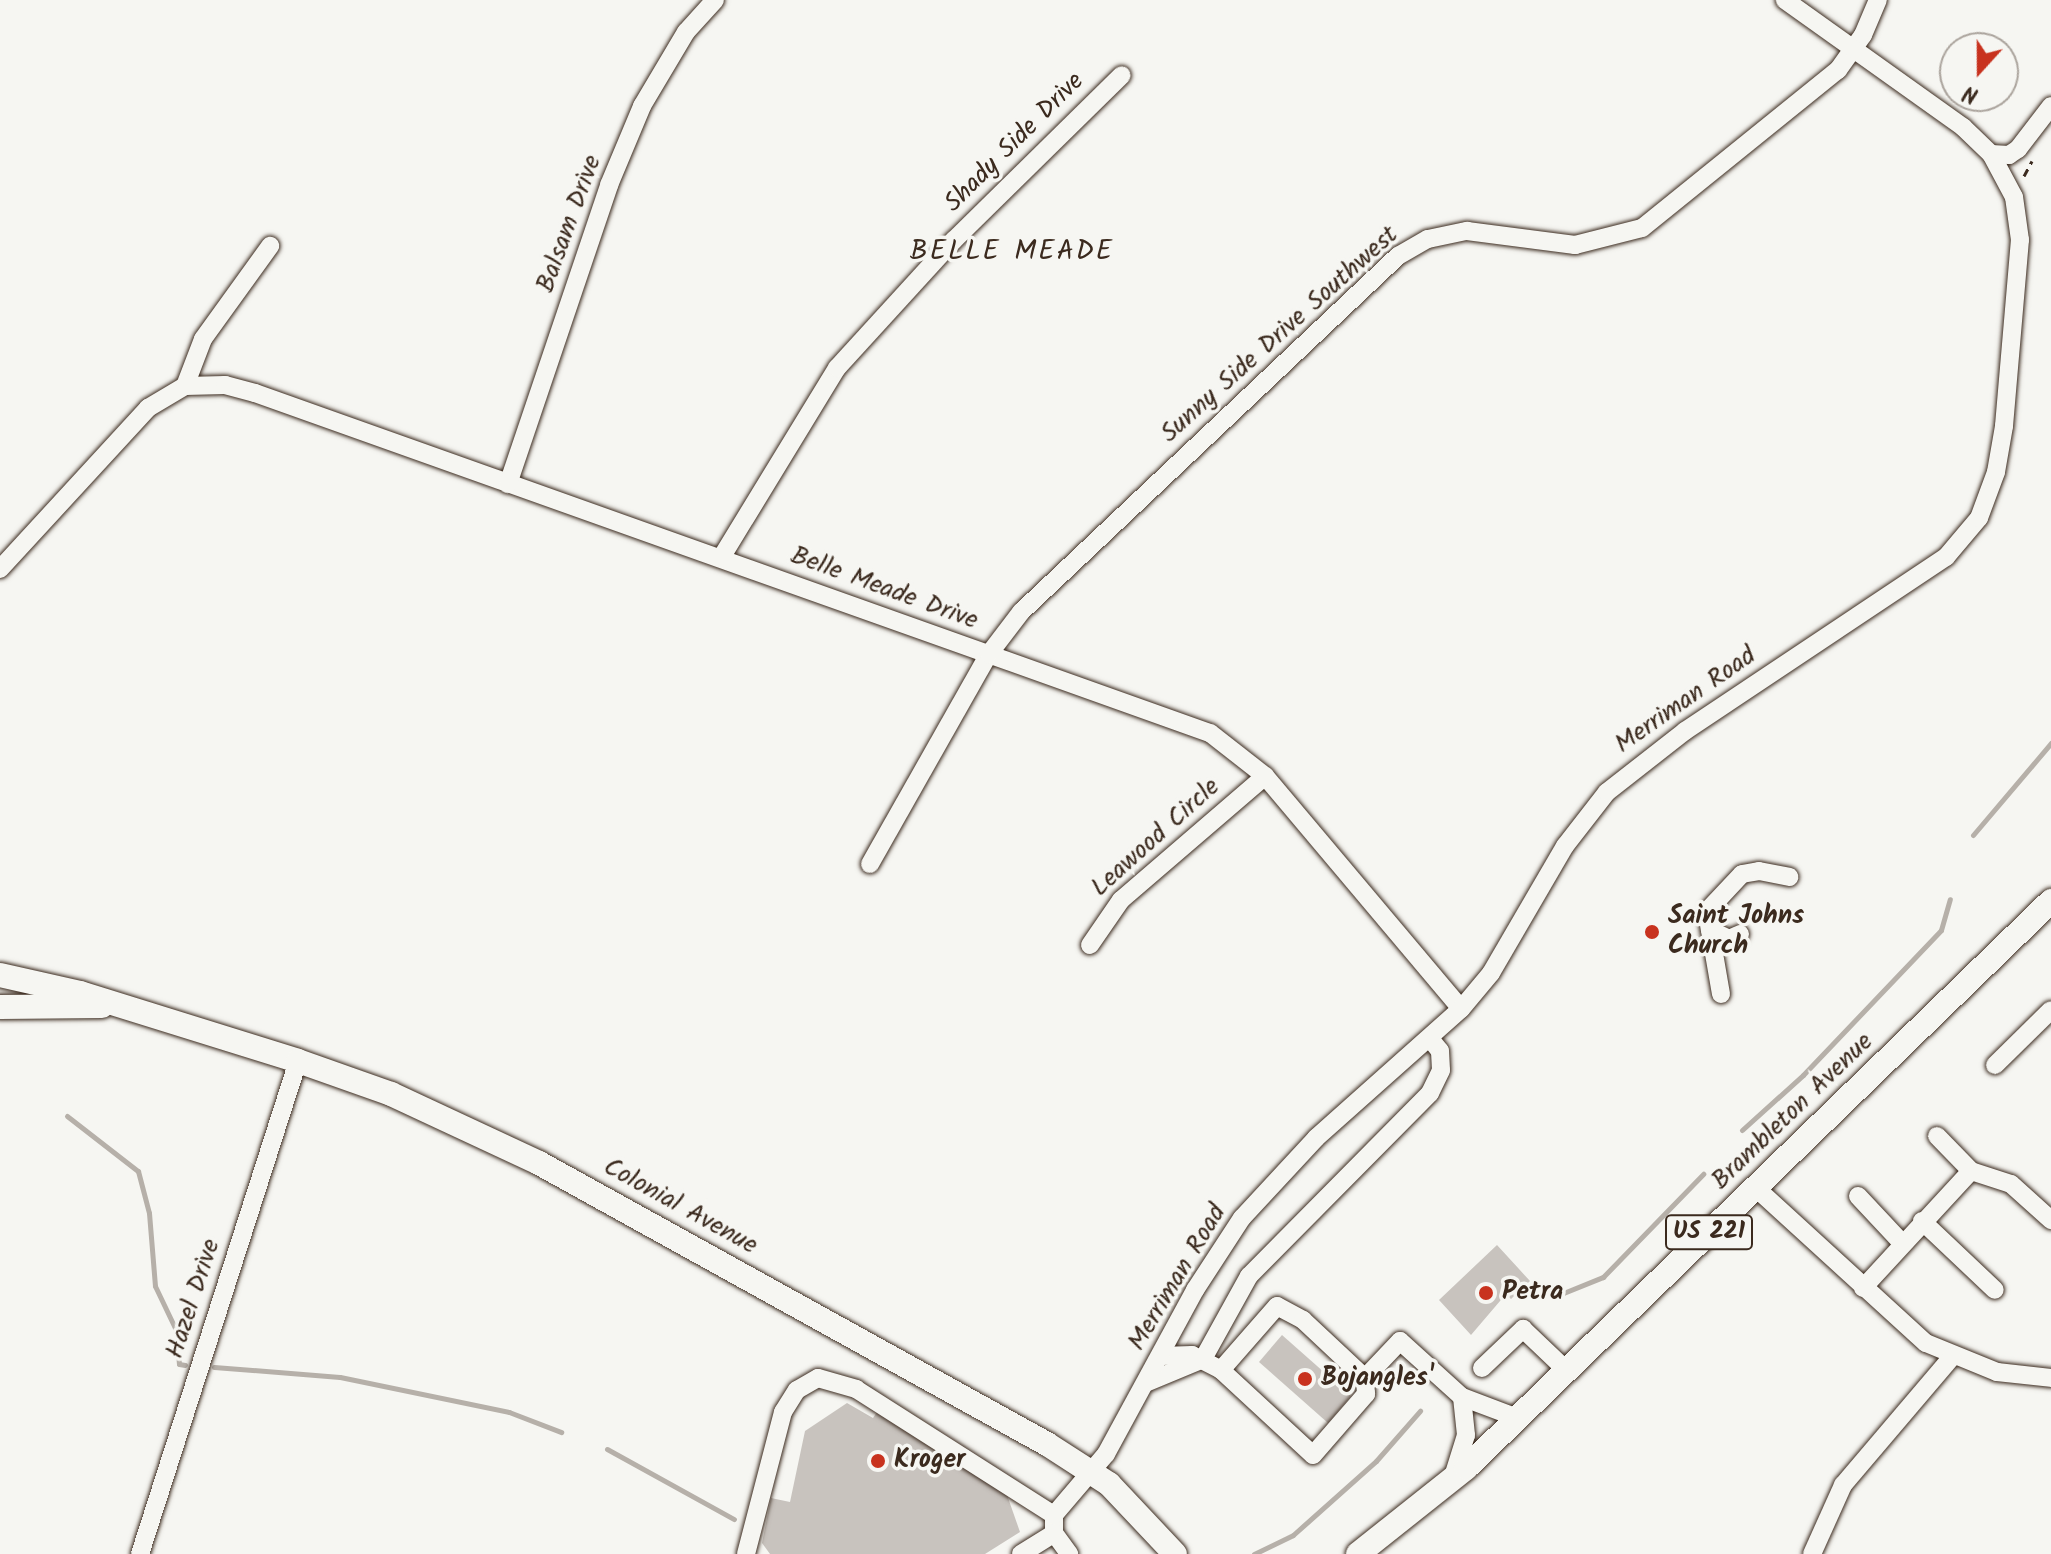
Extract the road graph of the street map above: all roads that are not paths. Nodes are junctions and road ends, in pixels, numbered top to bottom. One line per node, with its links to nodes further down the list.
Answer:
1 (715, 0): 10 (street, Balsam Drive)
2 (1785, 0): 4 (street, Merriman Road)
3 (1878, 0): 4 (street, Sunny Side Drive Southwest)
4 (1855, 49): 7 (street, Merriman Road); 13 (street, Sunny Side Drive Southwest)
5 (1122, 75): 11 (street, Shady Side Drive)
6 (2049, 110): 7 (street)
7 (1991, 154): 25 (street, Merriman Road)
8 (270, 246): 9 (street)
9 (185, 386): 10 (street, Belle Meade Drive); 12 (street)
10 (508, 484): 11 (street, Belle Meade Drive)
11 (721, 558): 13 (street, Belle Meade Drive)
12 (0, 569)
13 (989, 654): 14 (street, Belle Meade Drive); 15 (street, Sunny Side Drive Southwest)
14 (1265, 776): 20 (street, Leawood Circle); 25 (street, Belle Meade Drive)
15 (870, 864)
16 (1789, 877): 18 (street)
17 (2048, 911): 32 (main road, Brambleton Avenue / US 221)
18 (1710, 930): 19 (street); 22 (street)
19 (1740, 934)
20 (1090, 945)
21 (0, 975): 23 (main road, Colonial Avenue)
22 (1721, 994)
23 (108, 1006): 24 (main road, Colonial Avenue); 28 (main road, Colonial Avenue)
24 (0, 1007)
25 (1461, 1009): 27 (street, Merriman Road)
26 (2051, 1010): 29 (street)
27 (1431, 1040): 39 (street, Merriman Road); 41 (street)
28 (298, 1061): 50 (main road, Colonial Avenue); 53 (street, Hazel Drive)
29 (1995, 1065)
30 (1937, 1136): 31 (street)
31 (1971, 1171): 34 (street); 35 (street)
32 (1756, 1188): 37 (street); 43 (main road, Brambleton Avenue / US 221)
33 (1858, 1196): 36 (street)
34 (2051, 1220)
35 (1922, 1221): 36 (street); 38 (street)
36 (1901, 1242): 37 (street)
37 (1863, 1288): 40 (street)
38 (1995, 1290)
39 (1161, 1356): 41 (street); 47 (street, Merriman Road)
40 (1952, 1357): 46 (street); 59 (street)
41 (1203, 1359): 44 (street); 47 (street)
42 (1482, 1368): 43 (street)
43 (1565, 1369): 49 (main road, Brambleton Avenue / US 221)
44 (1221, 1370): 45 (street); 45 (street)
45 (1365, 1378): 48 (street)
46 (2051, 1378)
47 (1148, 1382): 50 (street, Merriman Road)
48 (1462, 1397): 49 (street); 51 (street)
49 (1515, 1417): 51 (main road, Brambleton Avenue / US 221)
50 (1093, 1472): 52 (street, Merriman Road); 57 (main road, Colonial Avenue)
51 (1451, 1481): 58 (main road, Brambleton Avenue / US 221)
52 (1054, 1524): 54 (street); 55 (street, Merriman Road); 56 (street)
53 (140, 1554)
54 (746, 1554)
55 (1021, 1554)
56 (1069, 1554)
57 (1175, 1554)
58 (1358, 1554)
59 (1812, 1554)

